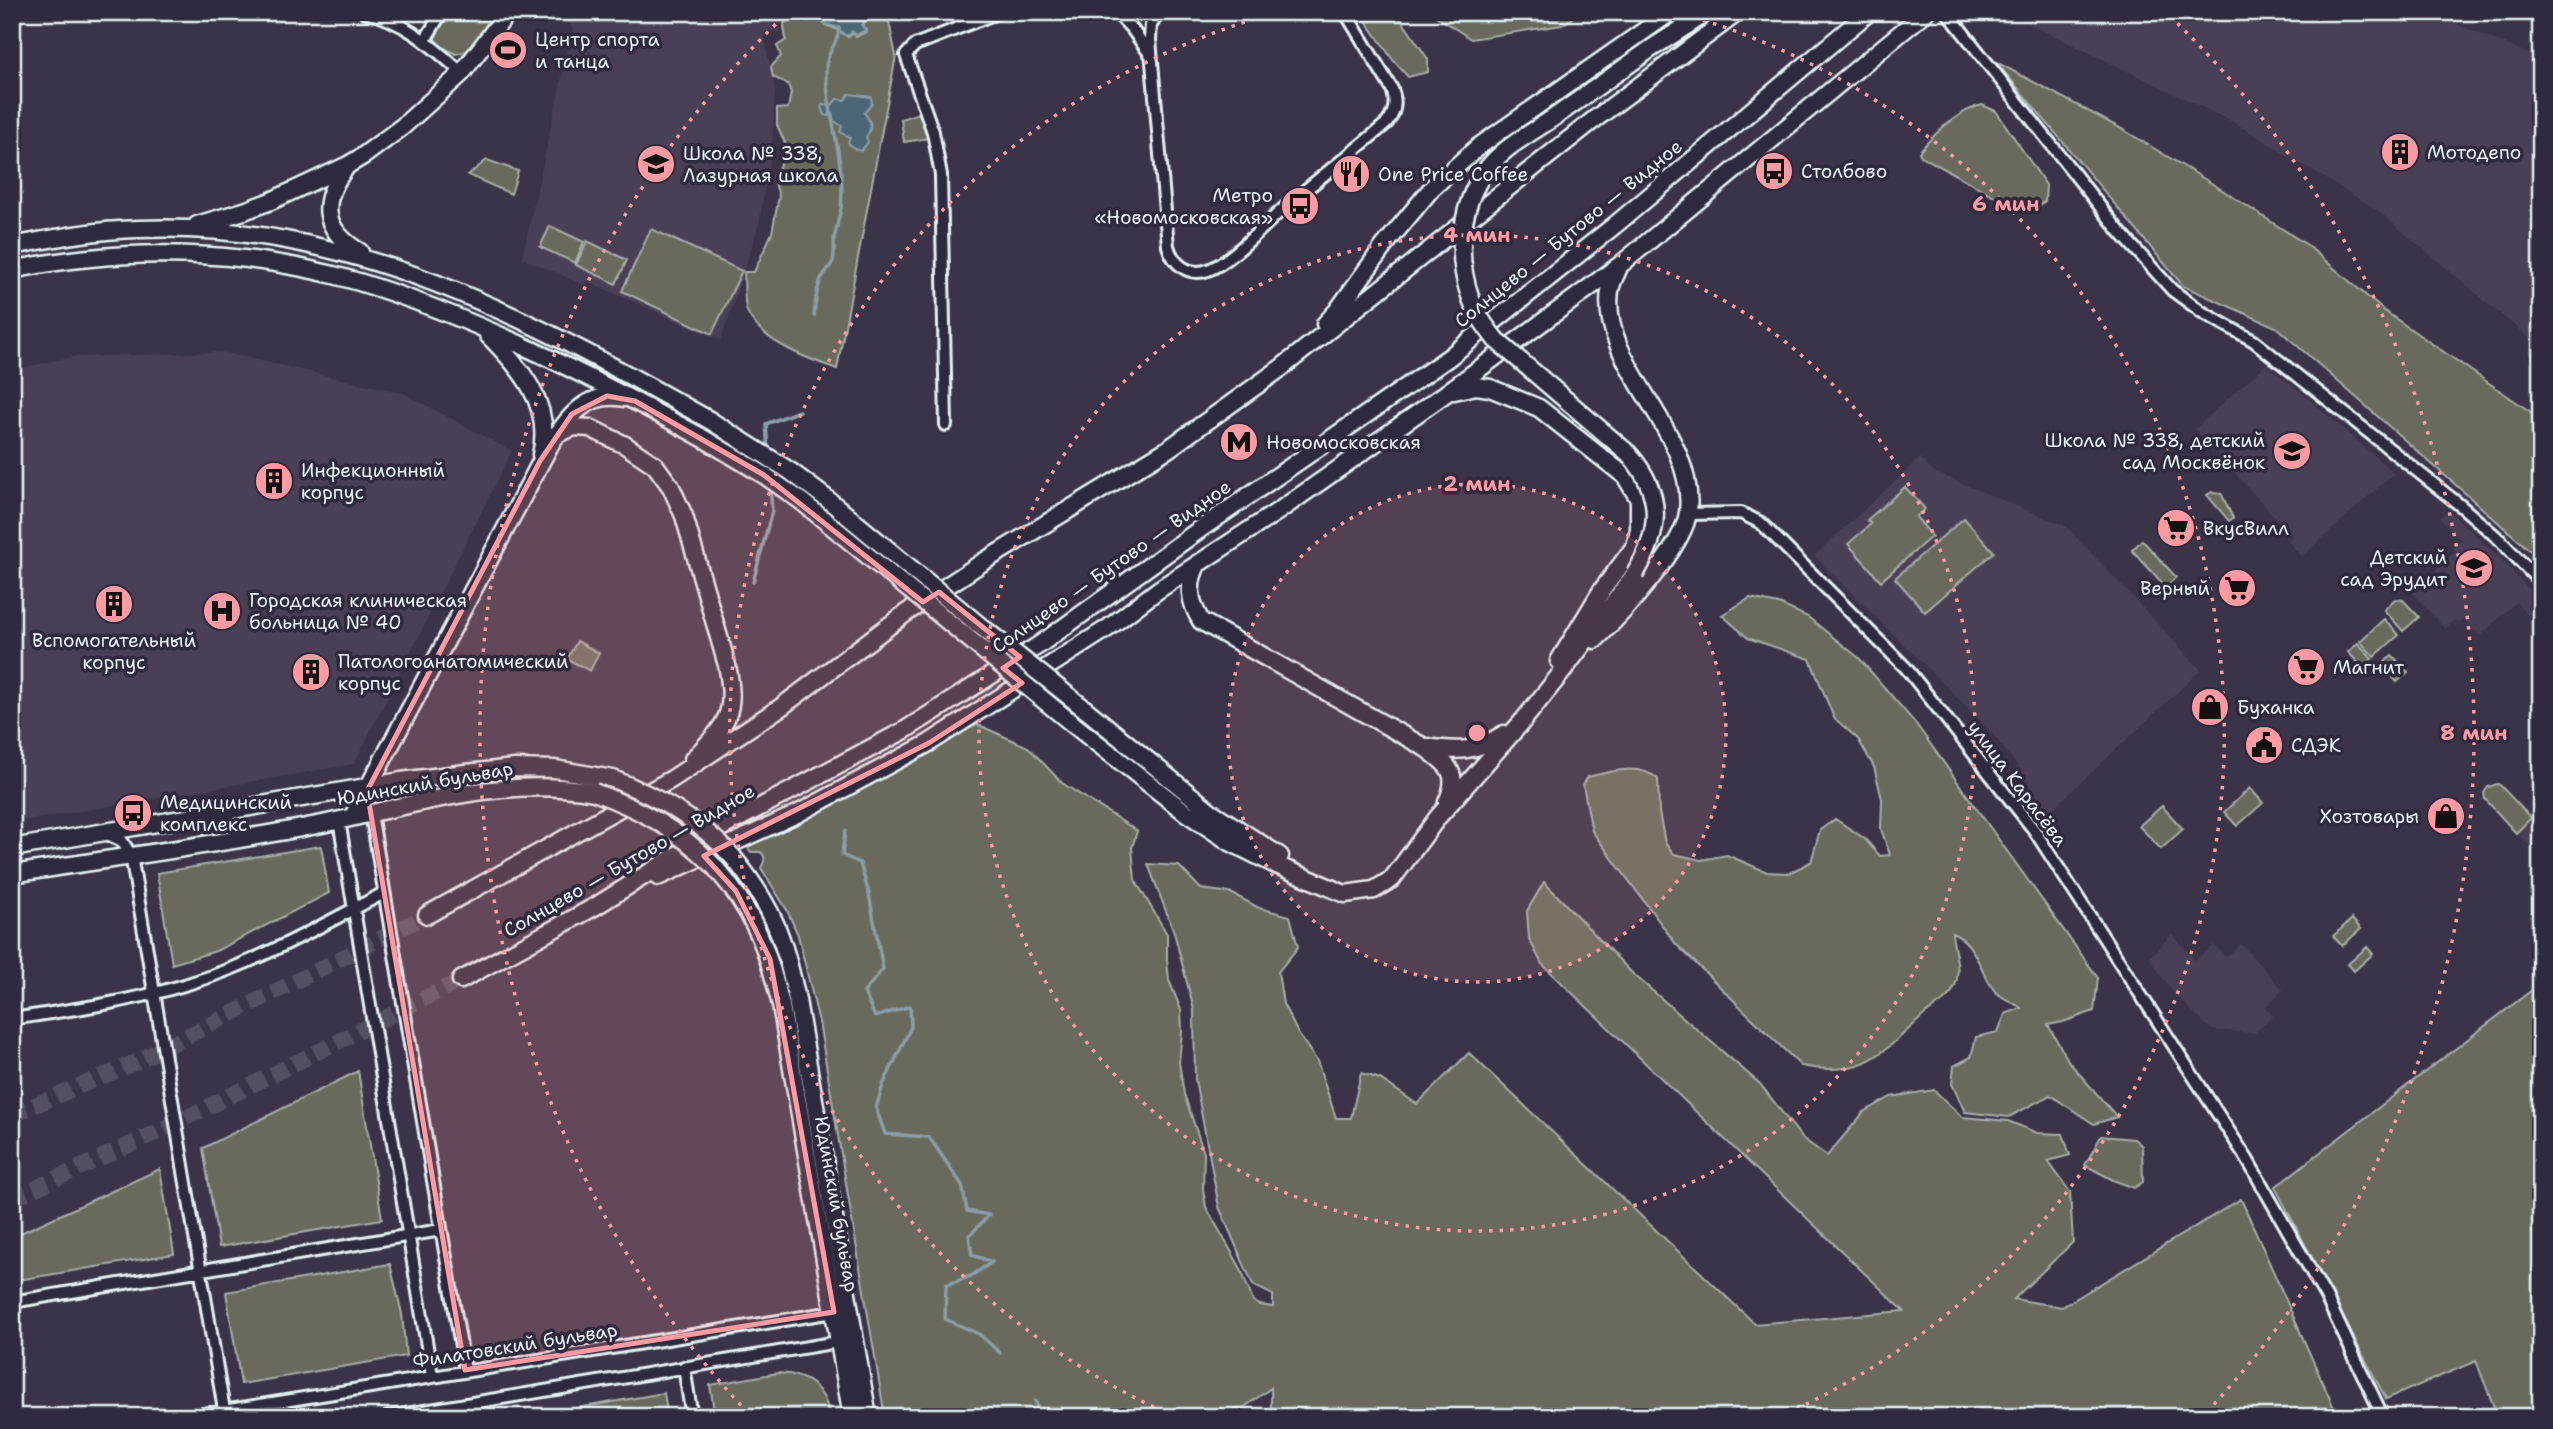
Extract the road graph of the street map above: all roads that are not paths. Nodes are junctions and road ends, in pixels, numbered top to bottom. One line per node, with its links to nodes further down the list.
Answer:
1 (364, 12): 15 (street)
2 (442, 12): 15 (street)
3 (508, 12): 18 (main road)
4 (999, 12): 29 (street)
5 (1116, 12): 17 (street)
6 (1160, 12): 17 (street)
7 (1345, 12): 17 (street)
8 (1671, 12): 26 (main road)
9 (1694, 12): 16 (main road)
10 (1708, 12): 16 (main road)
11 (1738, 12): 26 (main road)
12 (1869, 12): 50 (main road, Солнцево — Бутово — Видное)
13 (1926, 12): 23 (main road)
14 (1947, 12): 34 (street)
15 (425, 40): 18 (street)
16 (1652, 48): 35 (main road, bridge)
17 (1152, 57)
18 (462, 73): 19 (main road)
19 (348, 165): 20 (main road); 22 (main road)
20 (178, 229): 21 (main road); 22 (main road)
21 (12, 246)
22 (373, 260): 48 (main road, bridge)
23 (1620, 265): 27 (main road); 32 (main road)
24 (12, 270): 25 (main road)
25 (481, 328): 28 (main road); 31 (main road)
26 (1281, 368): 39 (main road)
27 (1445, 394): 33 (main road); 36 (main road)
28 (635, 401): 30 (main road); 48 (main road, bridge)
29 (946, 425)
30 (557, 434): 31 (main road); 39 (main road)
31 (540, 461): 40 (main road)
32 (1688, 514): 35 (main road); 73 (street, улица Карасёва)
33 (1200, 560): 38 (main road); 50 (main road)
34 (2541, 583)
35 (1563, 670): 36 (main road)
36 (1532, 709): 37 (main road)
37 (1521, 723): 38 (main road); 41 (main road)
38 (1424, 747): 41 (main road)
39 (672, 779): 52 (main road)
40 (369, 787): 43 (main road); 44 (main road, Юдинский бульвар); 60 (main road, Юдинский бульвар, bridge)
41 (1443, 811): 48 (main road)
42 (371, 813): 43 (main road, Юдинский бульвар); 49 (street); 60 (main road, Юдинский бульвар, bridge)
43 (346, 818): 46 (main road, Юдинский бульвар); 51 (street)
44 (104, 832): 45 (main road, Юдинский бульвар); 46 (street)
45 (12, 848)
46 (131, 855): 47 (main road, Юдинский бульвар); 54 (street)
47 (12, 874)
48 (1317, 882)
49 (384, 893): 51 (street); 56 (street)
50 (596, 906): 53 (main road, Солнцево — Бутово — Видное)
51 (354, 909): 54 (street); 57 (street)
52 (427, 915)
53 (461, 979)
54 (154, 994): 55 (street); 58 (street)
55 (12, 1019)
56 (441, 1230): 57 (street); 63 (street)
57 (408, 1235): 58 (street); 64 (street)
58 (200, 1270): 59 (street); 65 (street)
59 (12, 1302)
60 (842, 1310): 61 (main road, Юдинский бульвар); 63 (street, Филатовский бульвар)
61 (847, 1340): 62 (street); 69 (main road, Юдинский бульвар); 70 (main road, Юдинский бульвар)
62 (684, 1367): 67 (street); 68 (street)
63 (465, 1370): 64 (street, Филатовский бульвар)
64 (432, 1376): 65 (street, Филатовский бульвар)
65 (224, 1410): 66 (street, Филатовский бульвар)
66 (186, 1417)
67 (388, 1417)
68 (692, 1417)
69 (852, 1417)
70 (868, 1417)
71 (1243, 1417): 72 (street)
72 (1257, 1417)
73 (2383, 1417)

